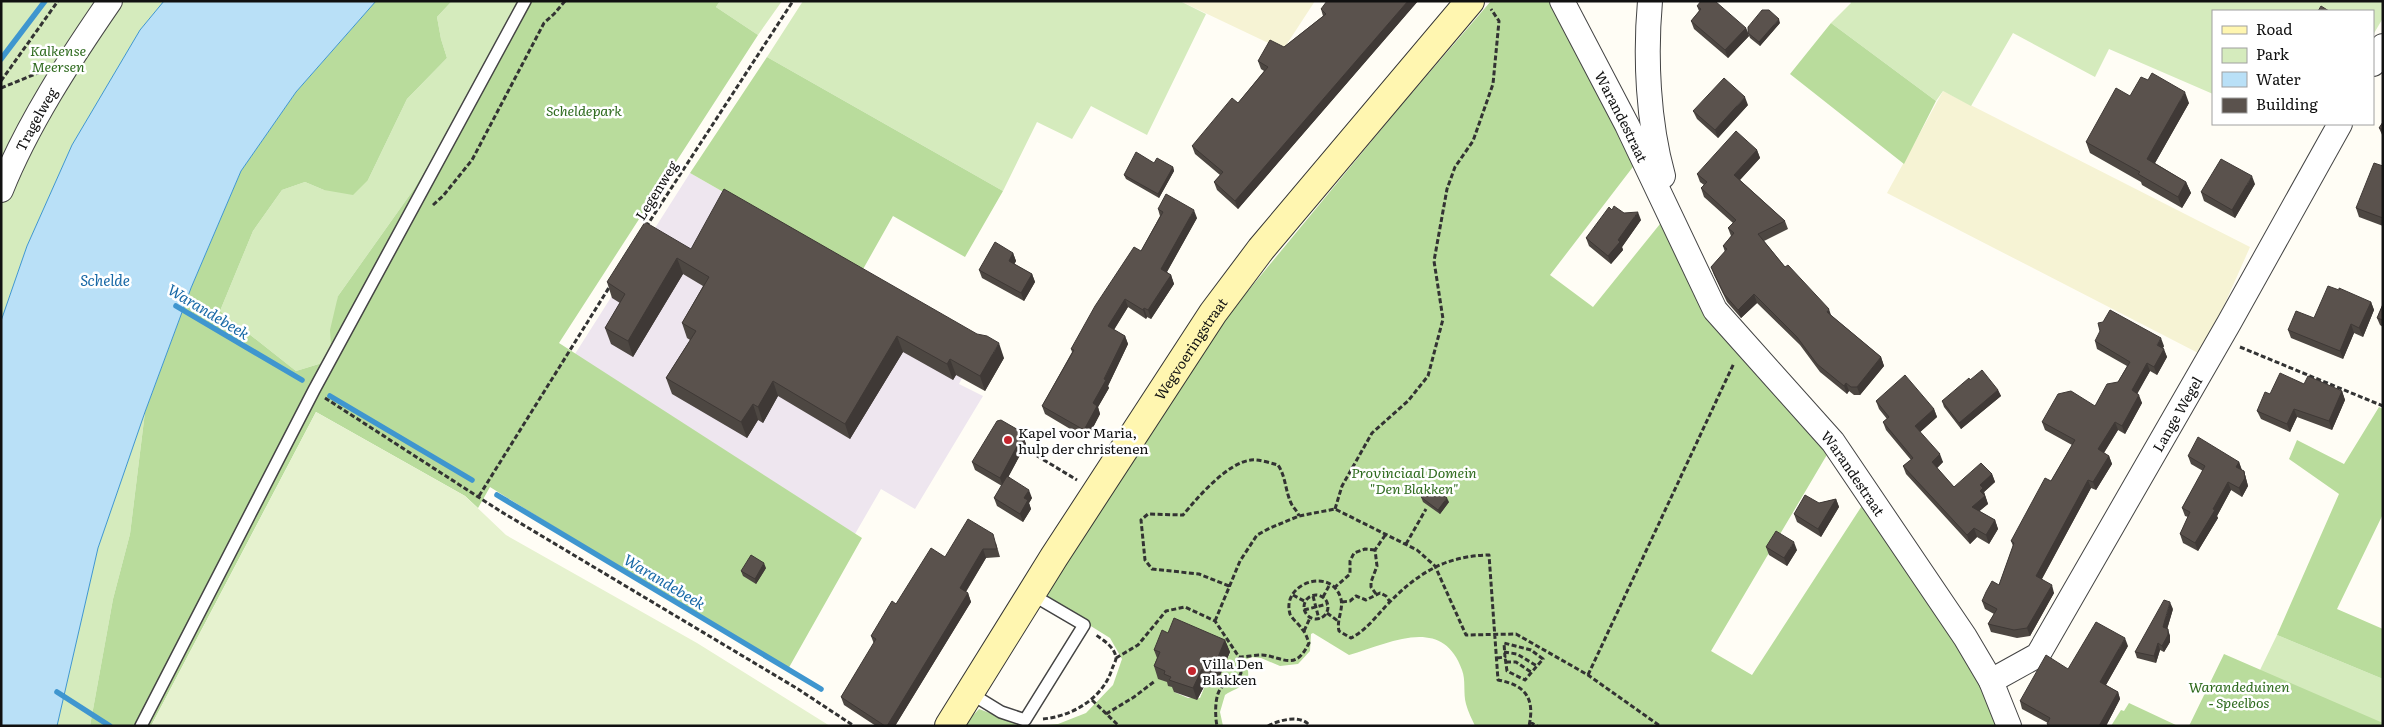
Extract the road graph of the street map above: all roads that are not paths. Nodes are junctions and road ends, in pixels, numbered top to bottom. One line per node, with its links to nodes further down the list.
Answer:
1 (110, 1): 9 (street, Tragelweg)
2 (525, 1): 14 (lane)
3 (1562, 1): 10 (street, Warandestraat)
4 (1650, 1): 10 (street, Warandestraat)
5 (1480, 4): 11 (main road, Wegvoeringstraat)
6 (2383, 46): 7 (street)
7 (2374, 62)
8 (2339, 125): 12 (street, Lange Wegel)
9 (1, 190)
10 (1678, 234): 12 (street, Warandestraat)
11 (1030, 594): 13 (main road, Wegvoeringstraat); 13 (lane)
12 (1991, 681): 16 (street, Warandestraat)
13 (970, 693): 15 (main road, Wegvoeringstraat)
14 (141, 726)
15 (949, 726)
16 (2009, 726)

